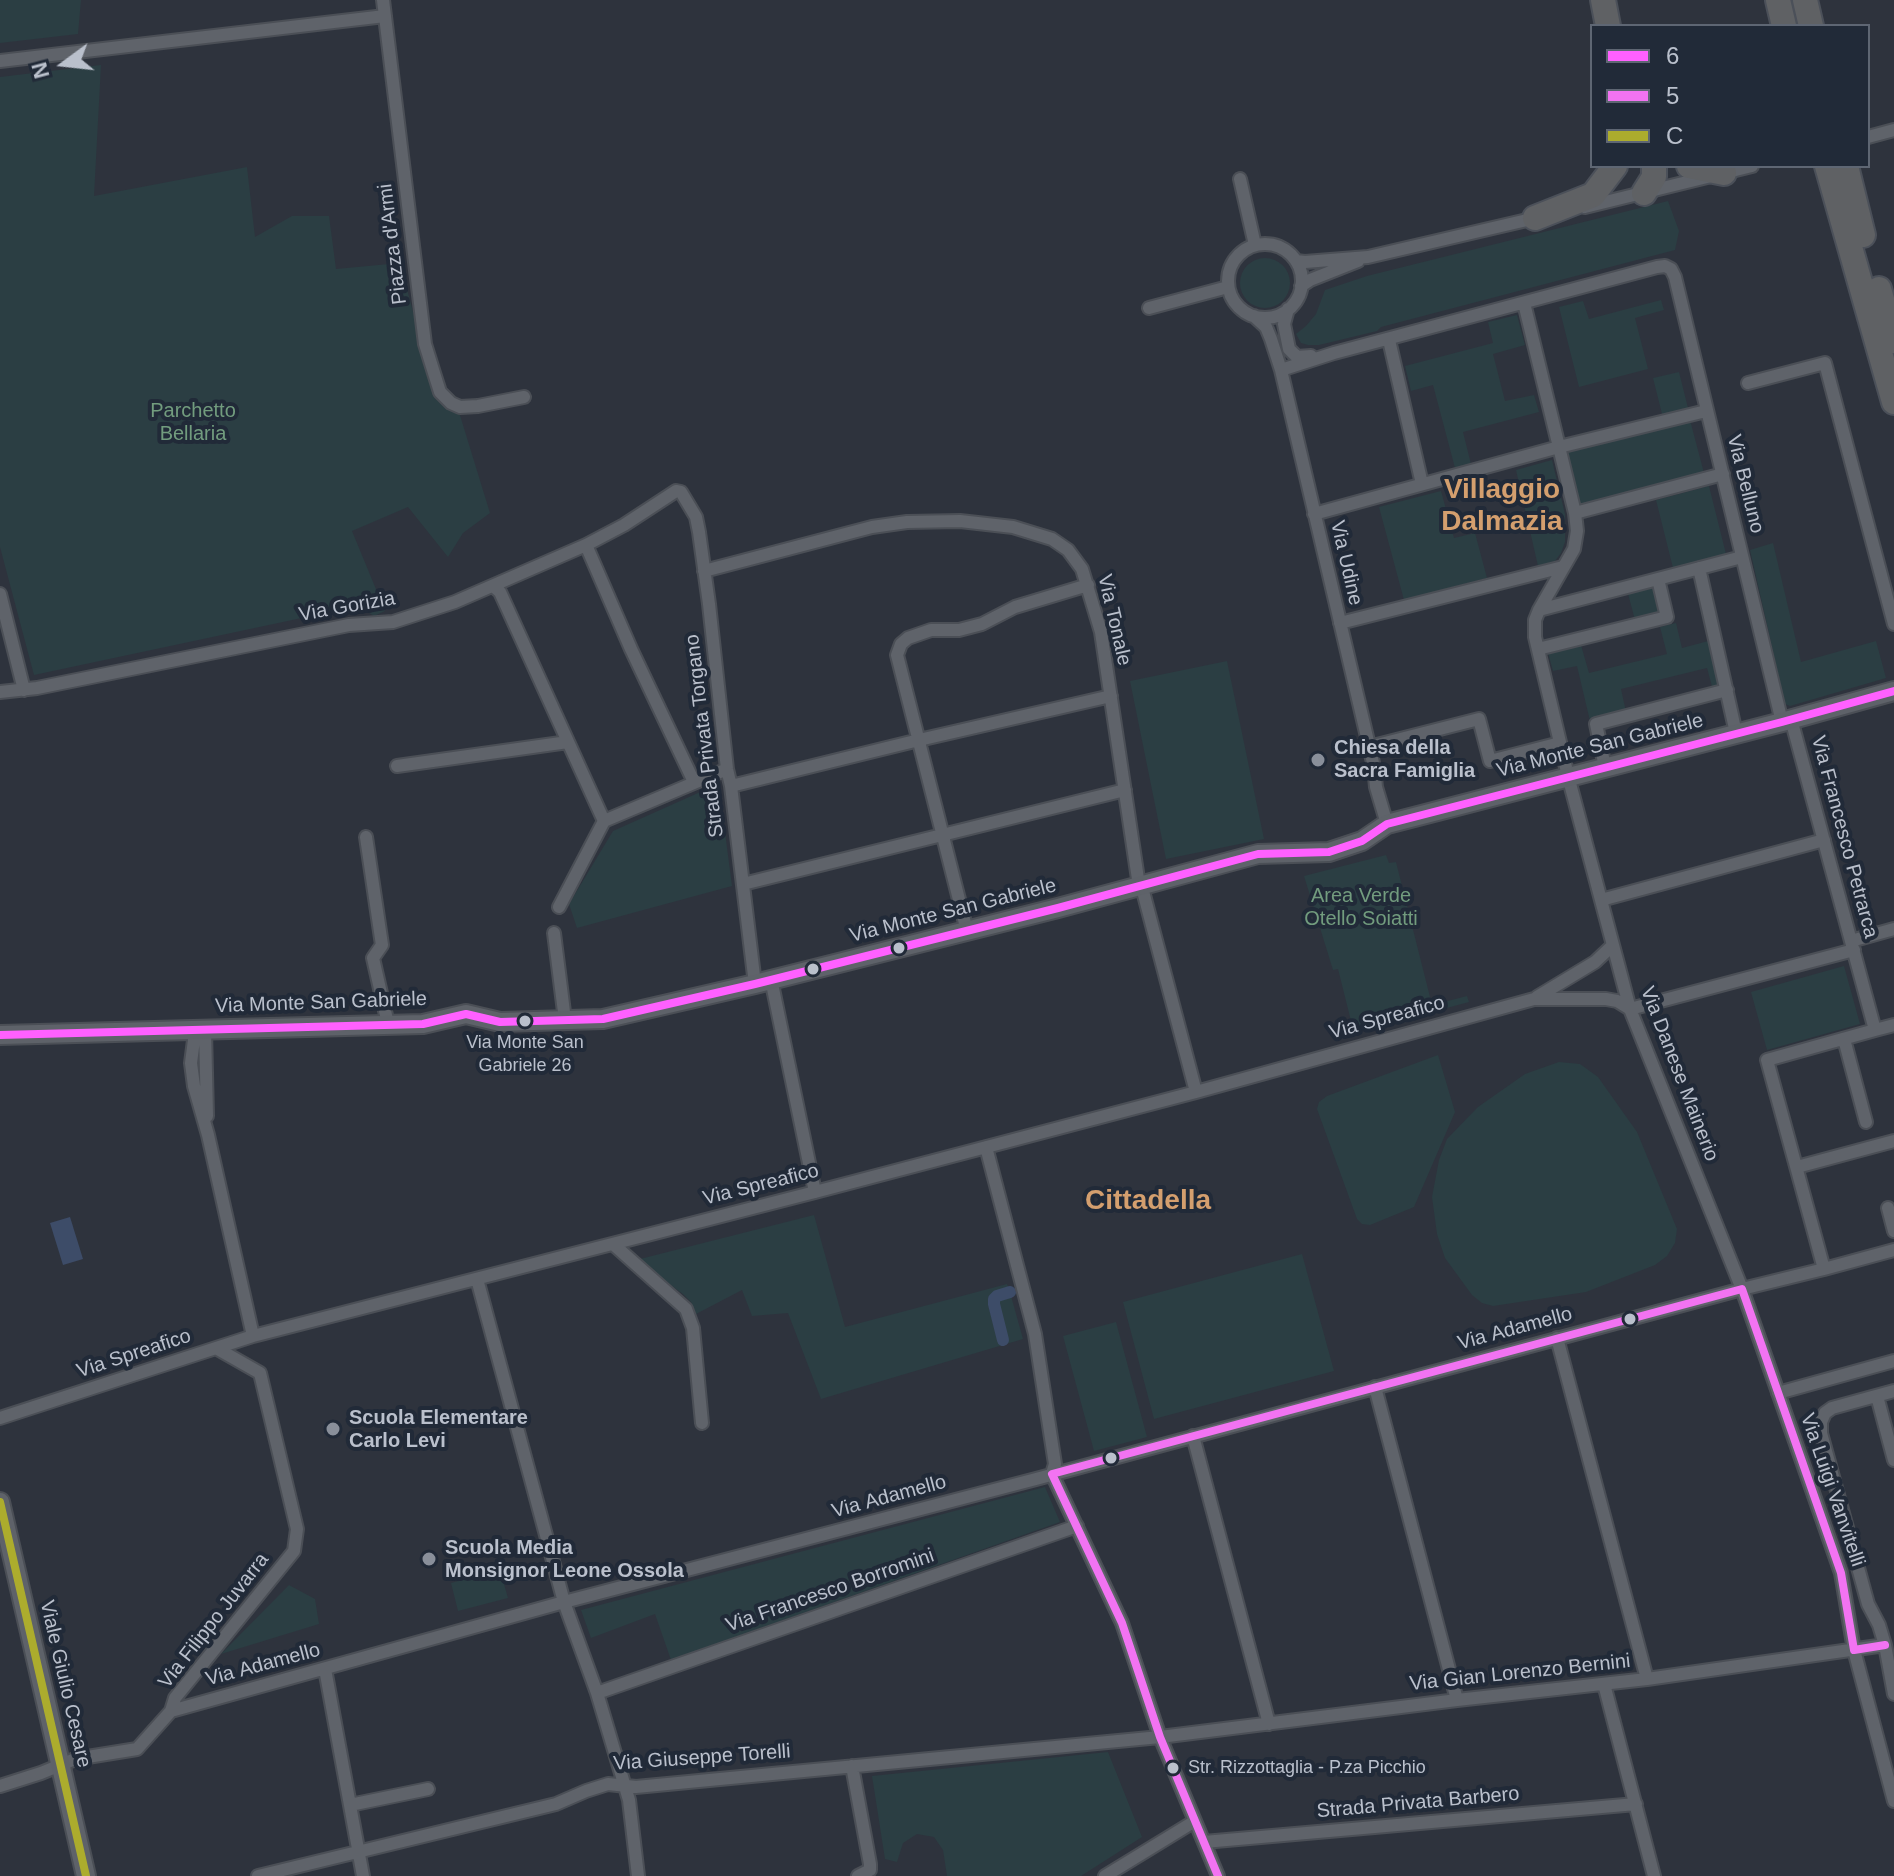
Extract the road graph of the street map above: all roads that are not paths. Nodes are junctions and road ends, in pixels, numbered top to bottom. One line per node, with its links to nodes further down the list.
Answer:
1 (383, 0): 7 (street, Piazza d'Armi)
2 (1603, 0): 8 (highway)
3 (1778, 0): 9 (highway)
4 (1788, 0): 10 (highway)
5 (1805, 0): 11 (highway)
6 (1814, 0): 12 (highway)
7 (385, 16): 13 (street); 40 (street, Piazza d'Armi)
8 (1608, 24)
9 (1784, 24)
10 (1793, 24)
11 (1811, 24)
12 (1818, 24)
13 (0, 61)
14 (1894, 130): 15 (street)
15 (1870, 136)
16 (1613, 168): 25 (highway)
17 (1654, 168): 24 (highway)
18 (1699, 168): 22 (highway)
19 (1744, 168): 22 (street)
20 (1828, 168): 41 (highway)
21 (1847, 168): 36 (highway)
22 (1724, 173): 24 (street)
23 (1240, 179): 26 (street)
24 (1644, 193): 25 (street)
25 (1535, 218): 27 (street)
26 (1255, 245): 28 (street); 30 (street)
27 (1368, 257): 28 (street); 29 (street)
28 (1296, 261): 29 (street)
29 (1301, 286): 33 (street)
30 (1228, 287): 32 (street); 34 (street)
31 (1524, 303): 35 (street); 42 (street, Via Belluno); 43 (street)
32 (1149, 308)
33 (1288, 309): 34 (street); 37 (street)
34 (1254, 316): 38 (street, Via Udine)
35 (1389, 340): 37 (street); 45 (street)
36 (1894, 341)
37 (1334, 353): 38 (street)
38 (1281, 370): 48 (street, Via Udine)
39 (1748, 383): 60 (street)
40 (524, 397)
41 (1894, 402)
42 (1706, 411): 43 (street); 44 (street, Via Belluno)
43 (1559, 447): 45 (street); 47 (street)
44 (1723, 474): 47 (street); 50 (street, Via Belluno)
45 (1422, 484): 48 (street)
46 (676, 491): 49 (street, Via Gorizia); 53 (street, Strada Privata Torgano)
47 (1575, 513): 51 (street)
48 (1314, 514): 59 (street, Via Udine)
49 (586, 545): 56 (street, Via Gorizia); 77 (street)
50 (1742, 557): 52 (street); 67 (street, Via Belluno)
51 (1563, 567): 58 (street); 59 (street)
52 (1699, 568): 54 (street); 63 (street)
53 (704, 571): 55 (street, Via Tonale); 75 (street, Strada Privata Torgano)
54 (1658, 579): 58 (street); 61 (street)
55 (1088, 585): 66 (street, Via Tonale); 69 (street)
56 (493, 586): 62 (street, Via Gorizia); 70 (street)
57 (0, 594): 62 (street)
58 (1539, 610): 61 (street, Via Danese Mainerio)
59 (1340, 623): 72 (street, Via Udine)
60 (1894, 624)
61 (1538, 649): 71 (street, Via Danese Mainerio)
62 (24, 690): 65 (street, Via Gorizia)
63 (1727, 690): 68 (street); 74 (street)
64 (1894, 691): 67 (street, Via Monte San Gabriele)
65 (0, 692)
66 (1111, 696): 69 (street); 79 (street, Via Tonale)
67 (1786, 720): 68 (street, Via Monte San Gabriele); 84 (street, Via Francesco Petrarca)
68 (1736, 733): 74 (street, Via Monte San Gabriele)
69 (919, 740): 78 (street); 82 (street)
70 (568, 742): 73 (street); 80 (street)
71 (1560, 743): 72 (street); 76 (street, Via Danese Mainerio)
72 (1369, 747): 81 (street, Via Udine)
73 (397, 766)
74 (1605, 767): 76 (street, Via Monte San Gabriele)
75 (727, 769): 77 (street); 78 (street, Strada Privata Torgano)
76 (1568, 776): 81 (street, Via Monte San Gabriele); 87 (street, Via Danese Mainerio)
77 (694, 782): 80 (street)
78 (731, 786): 85 (street, Strada Privata Torgano)
79 (1125, 790): 82 (street); 86 (street, Via Tonale)
80 (604, 821): 88 (street)
81 (1387, 824): 86 (street, Via Monte San Gabriele)
82 (943, 835): 85 (street); 90 (street)
83 (366, 837): 98 (street)
84 (1824, 840): 87 (street); 93 (street, Via Francesco Petrarca)
85 (743, 884): 94 (street, Strada Privata Torgano)
86 (1141, 885): 90 (street, Via Monte San Gabriele); 104 (street, Via Tonale)
87 (1601, 900): 92 (street, Via Danese Mainerio)
88 (559, 907)
89 (1894, 929): 93 (street)
90 (967, 931): 94 (street, Via Monte San Gabriele)
91 (554, 933): 97 (street)
92 (1613, 945): 95 (street, Via Spreafico); 96 (street, Via Danese Mainerio)
93 (1852, 946): 96 (street); 101 (street, Via Francesco Petrarca)
94 (763, 982): 97 (street, Via Monte San Gabriele); 109 (street, Strada Privata Torgano)
95 (1534, 999): 96 (street, Via Spreafico); 104 (street, Via Spreafico)
96 (1630, 1009): 116 (street, Via Danese Mainerio)
97 (565, 1020): 98 (street, Via Monte San Gabriele)
98 (388, 1024): 100 (street, Via Monte San Gabriele)
99 (1894, 1025): 101 (street)
100 (199, 1030): 102 (street, Via Monte San Gabriele); 117 (street)
101 (1875, 1030): 103 (street)
102 (0, 1035)
103 (1844, 1039): 105 (street); 108 (street)
104 (1196, 1092): 107 (street, Via Spreafico)
105 (1866, 1122)
106 (1894, 1141): 108 (street)
107 (986, 1147): 109 (street, Via Spreafico); 129 (street)
108 (1797, 1167): 114 (street)
109 (815, 1192): 112 (street, Via Spreafico)
110 (1888, 1208): 111 (street)
111 (1894, 1231)
112 (613, 1244): 115 (street, Via Spreafico); 126 (street)
113 (1894, 1250): 114 (street)
114 (1824, 1269): 116 (street)
115 (477, 1279): 117 (street, Via Spreafico); 132 (street)
116 (1742, 1289): 118 (street, Via Adamello); 123 (street, Via Luigi Vanvitelli)
117 (253, 1336): 119 (street, Via Spreafico)
118 (1557, 1338): 121 (street, Via Adamello); 139 (street)
119 (216, 1348): 125 (street, Via Spreafico); 144 (street, Via Filippo Juvarra)
120 (1894, 1361): 123 (street)
121 (1375, 1387): 127 (street, Via Adamello); 143 (street)
122 (1894, 1391): 124 (street)
123 (1778, 1393): 136 (street, Via Luigi Vanvitelli)
124 (1877, 1396): 128 (street); 134 (street)
125 (0, 1418)
126 (702, 1423)
127 (1193, 1436): 129 (street, Via Adamello); 145 (street)
128 (1894, 1460)
129 (1052, 1474): 131 (street); 132 (street, Via Adamello)
130 (0, 1502): 147 (street, Viale Giulio Cesare)
131 (1077, 1526): 141 (street, Via Francesco Borromini); 146 (street)
132 (564, 1602): 138 (street, Via Adamello); 141 (street)
133 (1893, 1621): 134 (street)
134 (1879, 1625): 135 (street)
135 (1885, 1645): 136 (street, Via Gian Lorenzo Bernini); 137 (street)
136 (1854, 1650): 139 (street, Via Gian Lorenzo Bernini); 152 (street, Via Luigi Vanvitelli)
137 (1892, 1664): 142 (street)
138 (325, 1669): 144 (street, Via Adamello); 154 (street)
139 (1647, 1679): 140 (street, Via Gian Lorenzo Bernini)
140 (1604, 1684): 143 (street, Via Gian Lorenzo Bernini); 153 (street)
141 (597, 1693): 149 (street)
142 (1894, 1694)
143 (1457, 1700): 145 (street, Via Gian Lorenzo Bernini)
144 (171, 1711): 147 (street)
145 (1269, 1724): 146 (street, Via Gian Lorenzo Bernini)
146 (1160, 1737): 148 (street, Via Giuseppe Torelli); 155 (street)
147 (61, 1765): 150 (street); 158 (street, Viale Giulio Cesare)
148 (852, 1766): 149 (street, Via Giuseppe Torelli); 162 (street)
149 (624, 1785): 157 (street, Via Giuseppe Torelli); 161 (street)
150 (0, 1786)
151 (428, 1789): 154 (street)
152 (1894, 1801)
153 (1636, 1804): 156 (street, Strada Privata Barbero); 165 (street)
154 (350, 1805): 157 (street)
155 (1195, 1821): 156 (street); 163 (street)
156 (1204, 1842): 164 (street)
157 (359, 1853): 159 (street, Via Giuseppe Torelli); 160 (street)
158 (86, 1876)
159 (258, 1876)
160 (363, 1876)
161 (638, 1876)
162 (858, 1876)
163 (1105, 1876)
164 (1218, 1876)
165 (1654, 1876)

